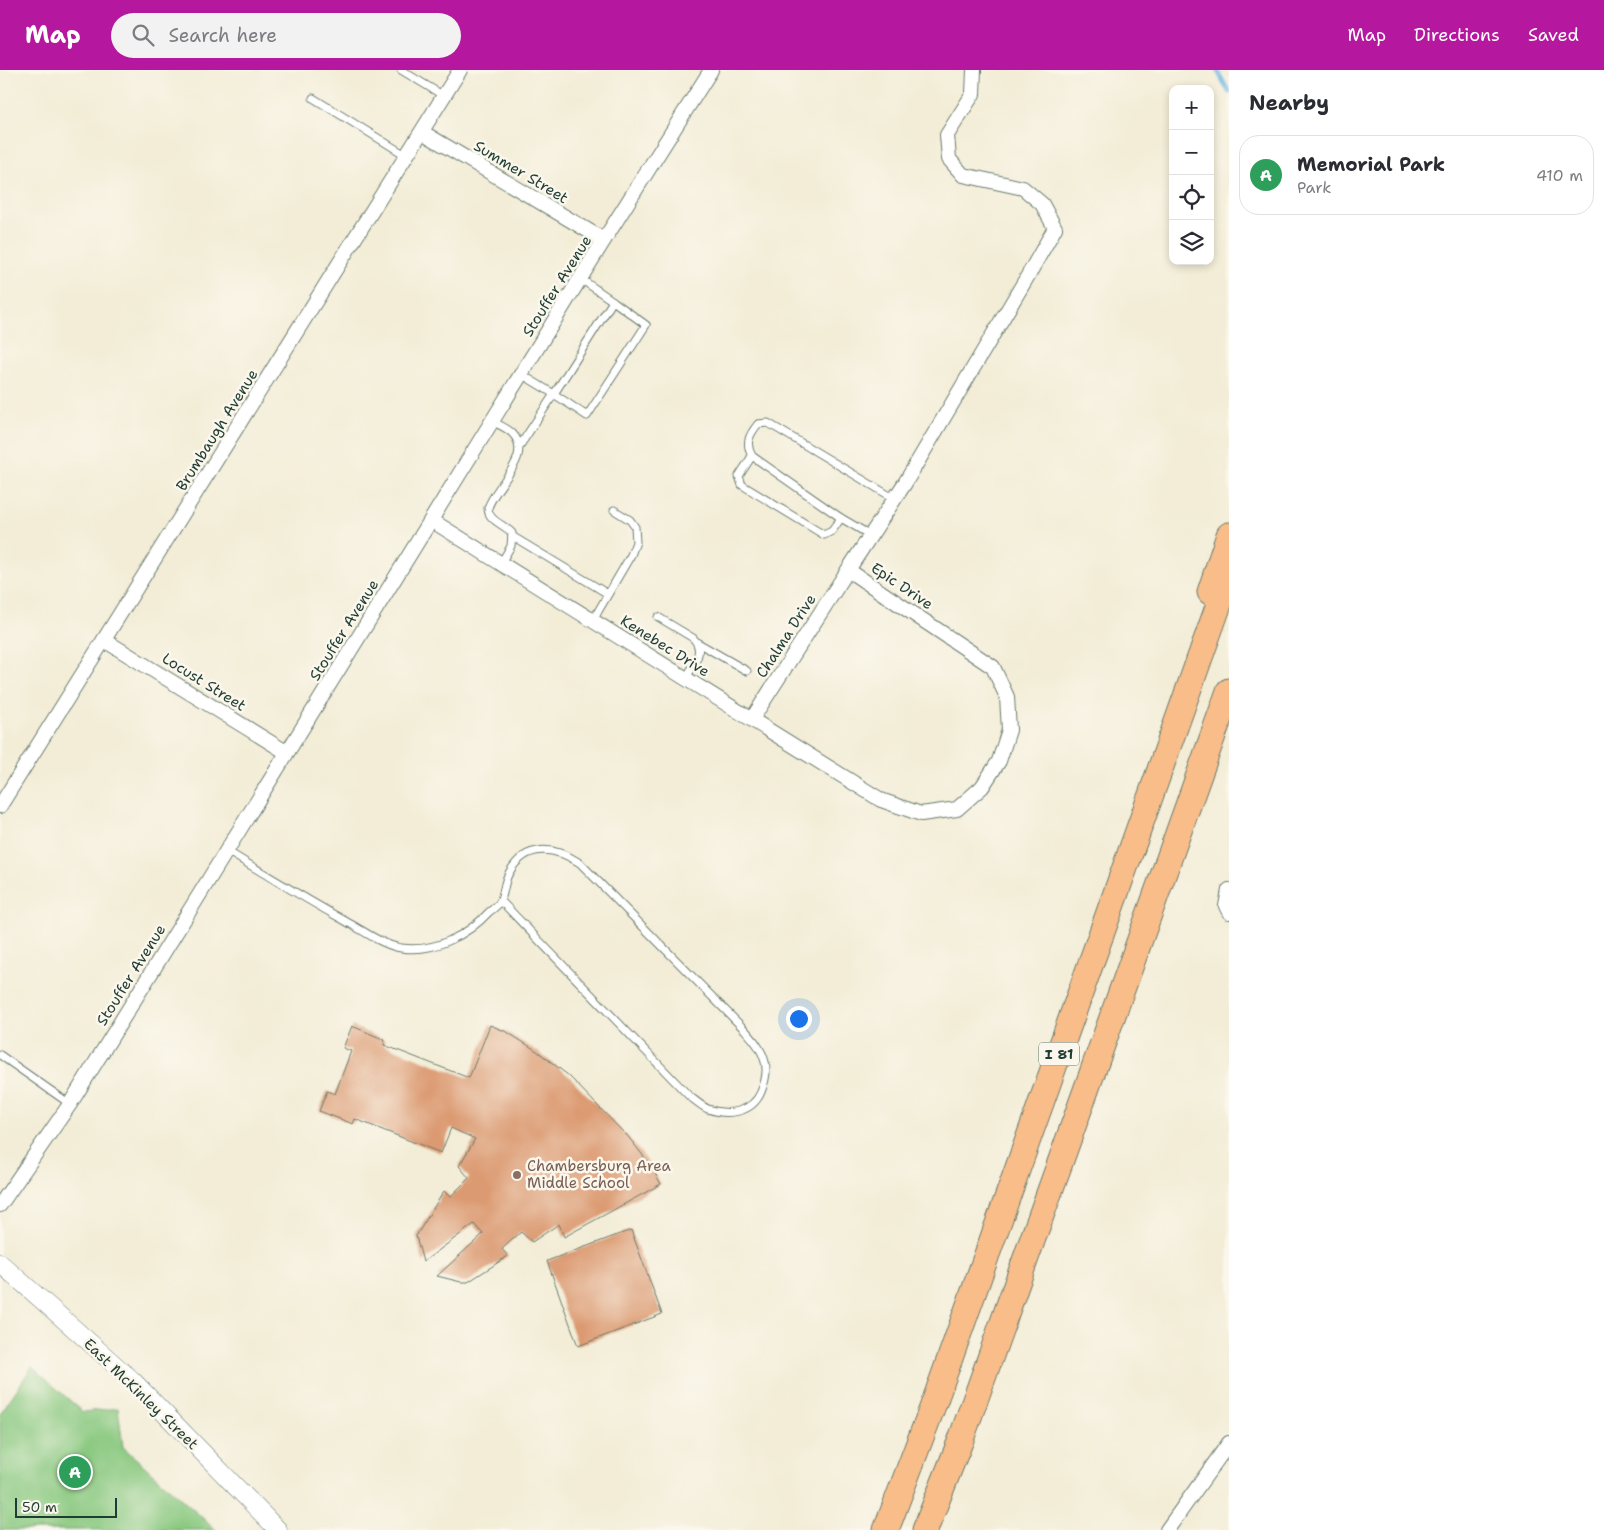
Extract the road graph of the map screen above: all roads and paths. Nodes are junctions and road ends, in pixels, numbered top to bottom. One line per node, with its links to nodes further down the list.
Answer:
1 (400, 70): 5 (lane)
2 (460, 70): 5 (street, Brumbaugh Avenue)
3 (711, 70): 9 (street, Stouffer Avenue)
4 (974, 70): 17 (street, Epic Drive)
5 (444, 96): 7 (street, Brumbaugh Avenue)
6 (313, 98): 8 (lane)
7 (422, 132): 8 (street, Brumbaugh Avenue); 9 (street, Summer Street)
8 (407, 156): 30 (street, Brumbaugh Avenue)
9 (604, 240): 10 (street, Stouffer Avenue)
10 (581, 279): 11 (lane); 12 (street, Stouffer Avenue)
11 (613, 302): 13 (lane); 13 (lane)
12 (521, 374): 13 (lane); 14 (street, Stouffer Avenue)
13 (554, 394): 15 (lane)
14 (492, 421): 15 (lane); 20 (street, Stouffer Avenue)
15 (519, 447): 23 (lane)
16 (752, 456): 17 (lane); 19 (lane); 19 (lane)
17 (895, 499): 21 (street, Epic Drive)
18 (614, 510): 27 (lane)
19 (841, 518): 21 (lane)
20 (431, 520): 24 (street, Kenebec Drive); 38 (street, Stouffer Avenue)
21 (870, 535): 25 (street, Epic Drive)
22 (1229, 535): 35 (highway)
23 (512, 536): 24 (lane); 27 (lane)
24 (501, 563): 29 (street, Kenebec Drive)
25 (848, 570): 36 (street, Chalma Drive); 39 (street, Epic Drive)
26 (1229, 576): 35 (highway, I 81)
27 (608, 594): 29 (lane)
28 (658, 616): 31 (lane)
29 (593, 620): 33 (street, Kenebec Drive)
30 (104, 640): 38 (street, Locust Street); 40 (street, Brumbaugh Avenue)
31 (698, 642): 32 (lane); 33 (lane)
32 (748, 671)
33 (686, 678): 36 (street, Kenebec Drive)
34 (1229, 691): 41 (highway, I 81)
35 (1182, 705): 52 (highway, I 81)
36 (752, 719): 39 (street, Kenebec Drive)
37 (1229, 720): 41 (highway)
38 (286, 752): 42 (street, Stouffer Avenue)
39 (881, 800)
40 (0, 806)
41 (1186, 813): 53 (highway, I 81)
42 (226, 851): 44 (lane); 47 (street, Stouffer Avenue)
43 (1229, 890): 45 (street)
44 (500, 901): 44 (lane)
45 (1229, 912)
46 (0, 1055): 47 (lane)
47 (70, 1104): 48 (street, Stouffer Avenue)
48 (0, 1204)
49 (0, 1263): 51 (street, East McKinley Street)
50 (1229, 1443): 54 (street)
51 (278, 1530)
52 (886, 1530)
53 (926, 1530)
54 (1166, 1530)

